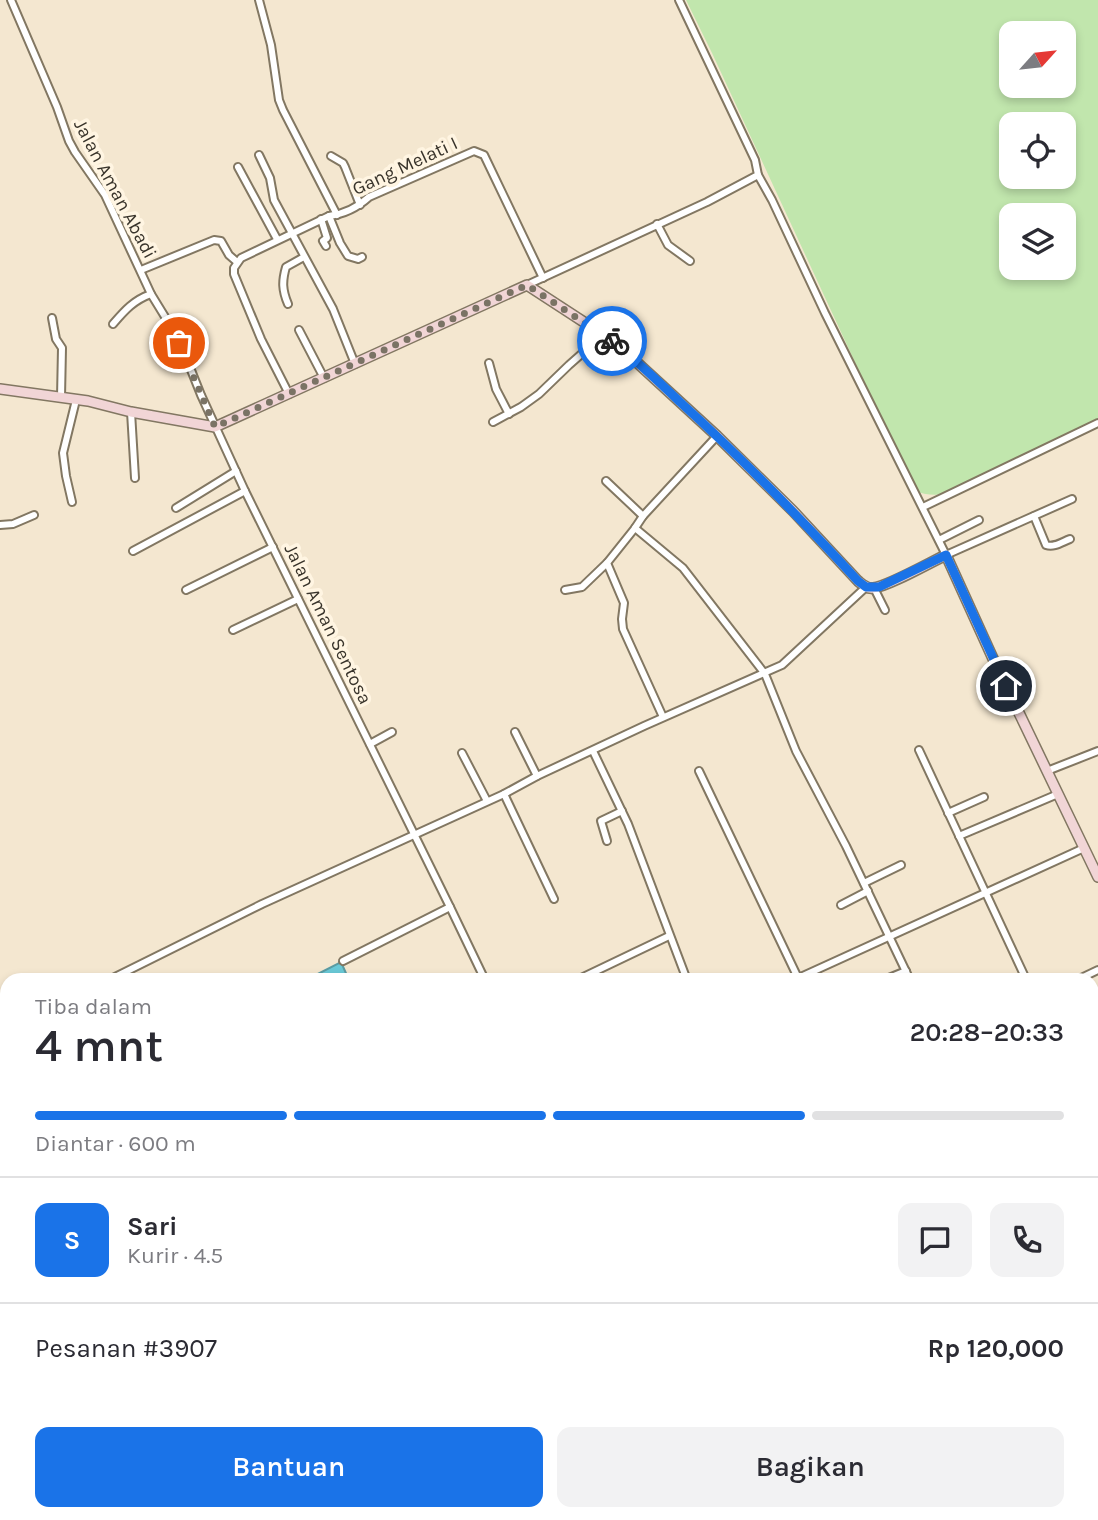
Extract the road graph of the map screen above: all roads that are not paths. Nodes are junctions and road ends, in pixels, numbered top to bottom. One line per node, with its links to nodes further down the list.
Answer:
1 (11, 0): 19 (street, Jalan Aman Abadi)
2 (259, 0): 9 (street)
3 (679, 0): 7 (street)
4 (259, 155): 12 (street)
5 (331, 156): 8 (street)
6 (239, 167): 13 (street)
7 (758, 175): 11 (street); 47 (street)
8 (360, 205): 9 (street, Gang Melati I); 20 (street, Gang Melati I)
9 (333, 215): 10 (street, Gang Melati I); 16 (street)
10 (321, 219): 12 (street, Gang Melati I); 14 (street)
11 (657, 224): 17 (street); 20 (street)
12 (292, 233): 13 (street, Gang Melati I); 15 (street)
13 (277, 239): 18 (street, Gang Melati I)
14 (326, 246)
15 (304, 257): 23 (street); 29 (street)
16 (362, 257)
17 (690, 261)
18 (237, 262): 19 (street); 32 (street)
19 (141, 270): 22 (street, Jalan Aman Abadi)
20 (542, 278): 21 (street)
21 (527, 285): 27 (street); 29 (street)
22 (151, 293): 25 (street); 39 (street, Jalan Aman Abadi)
23 (288, 304)
24 (52, 318): 33 (street)
25 (113, 324)
26 (299, 330): 30 (street)
27 (603, 335): 36 (street); 40 (street)
28 (489, 363): 36 (street)
29 (355, 364): 30 (street)
30 (324, 378): 32 (street)
31 (0, 389): 33 (street)
32 (289, 394): 39 (street)
33 (61, 397): 34 (street)
34 (76, 400): 35 (street); 46 (street)
35 (131, 412): 39 (street); 42 (street)
36 (509, 414): 37 (street)
37 (493, 422)
38 (1098, 424): 47 (street)
39 (215, 427): 41 (street, Jalan Aman Sentosa)
40 (717, 436): 50 (street); 61 (street)
41 (236, 471): 44 (street, Jalan Aman Sentosa); 48 (street)
42 (135, 478)
43 (606, 481): 50 (street)
44 (245, 491): 57 (street, Jalan Aman Sentosa); 58 (street)
45 (1072, 499): 51 (street)
46 (72, 502)
47 (923, 507): 56 (street)
48 (176, 508)
49 (34, 515): 53 (street)
50 (643, 516): 54 (street)
51 (1034, 516): 55 (street); 59 (street)
52 (979, 520): 56 (street)
53 (0, 525)
54 (635, 528): 60 (street); 67 (street)
55 (1070, 539)
56 (939, 540): 59 (street)
57 (273, 547): 62 (street); 64 (street, Jalan Aman Sentosa)
58 (133, 551)
59 (946, 555): 61 (street); 77 (street)
60 (607, 563): 63 (street); 68 (street)
61 (870, 588): 65 (street); 67 (street)
62 (186, 590)
63 (565, 590)
64 (298, 599): 66 (street); 71 (street, Jalan Aman Sentosa)
65 (885, 610)
66 (233, 630)
67 (765, 674): 68 (street); 91 (street)
68 (663, 717): 73 (street)
69 (392, 732): 71 (street)
70 (515, 732): 78 (street)
71 (370, 744): 85 (street, Jalan Aman Sentosa)
72 (919, 750): 84 (street)
73 (593, 751): 78 (street); 83 (street)
74 (1098, 751): 77 (street)
75 (462, 753): 82 (street)
76 (699, 771): 105 (street)
77 (1047, 771): 80 (street)
78 (537, 776): 79 (street)
79 (504, 794): 82 (street); 94 (street)
80 (1058, 794): 86 (street); 88 (street)
81 (984, 797): 84 (street)
82 (487, 801): 85 (street)
83 (622, 811): 87 (street); 97 (street)
84 (948, 813): 86 (street)
85 (414, 835): 96 (street, Jalan Aman Sentosa); 101 (street)
86 (959, 836): 93 (street)
87 (607, 841)
88 (1084, 848): 90 (street); 93 (street)
89 (901, 865): 91 (street)
90 (1098, 877)
91 (864, 883): 92 (street)
92 (869, 891): 95 (street); 98 (street)
93 (986, 894): 98 (street); 108 (street)
94 (554, 899)
95 (841, 905)
96 (450, 907): 99 (street); 102 (street, Jalan Aman Sentosa)
97 (669, 936): 103 (street); 104 (street)
98 (889, 936): 100 (street); 106 (street)
99 (344, 961)
100 (906, 971): 107 (street)
101 (123, 973)
102 (482, 973)
103 (592, 973)
104 (684, 973)
105 (794, 973)
106 (810, 973)
107 (901, 973)
108 (1023, 973)

